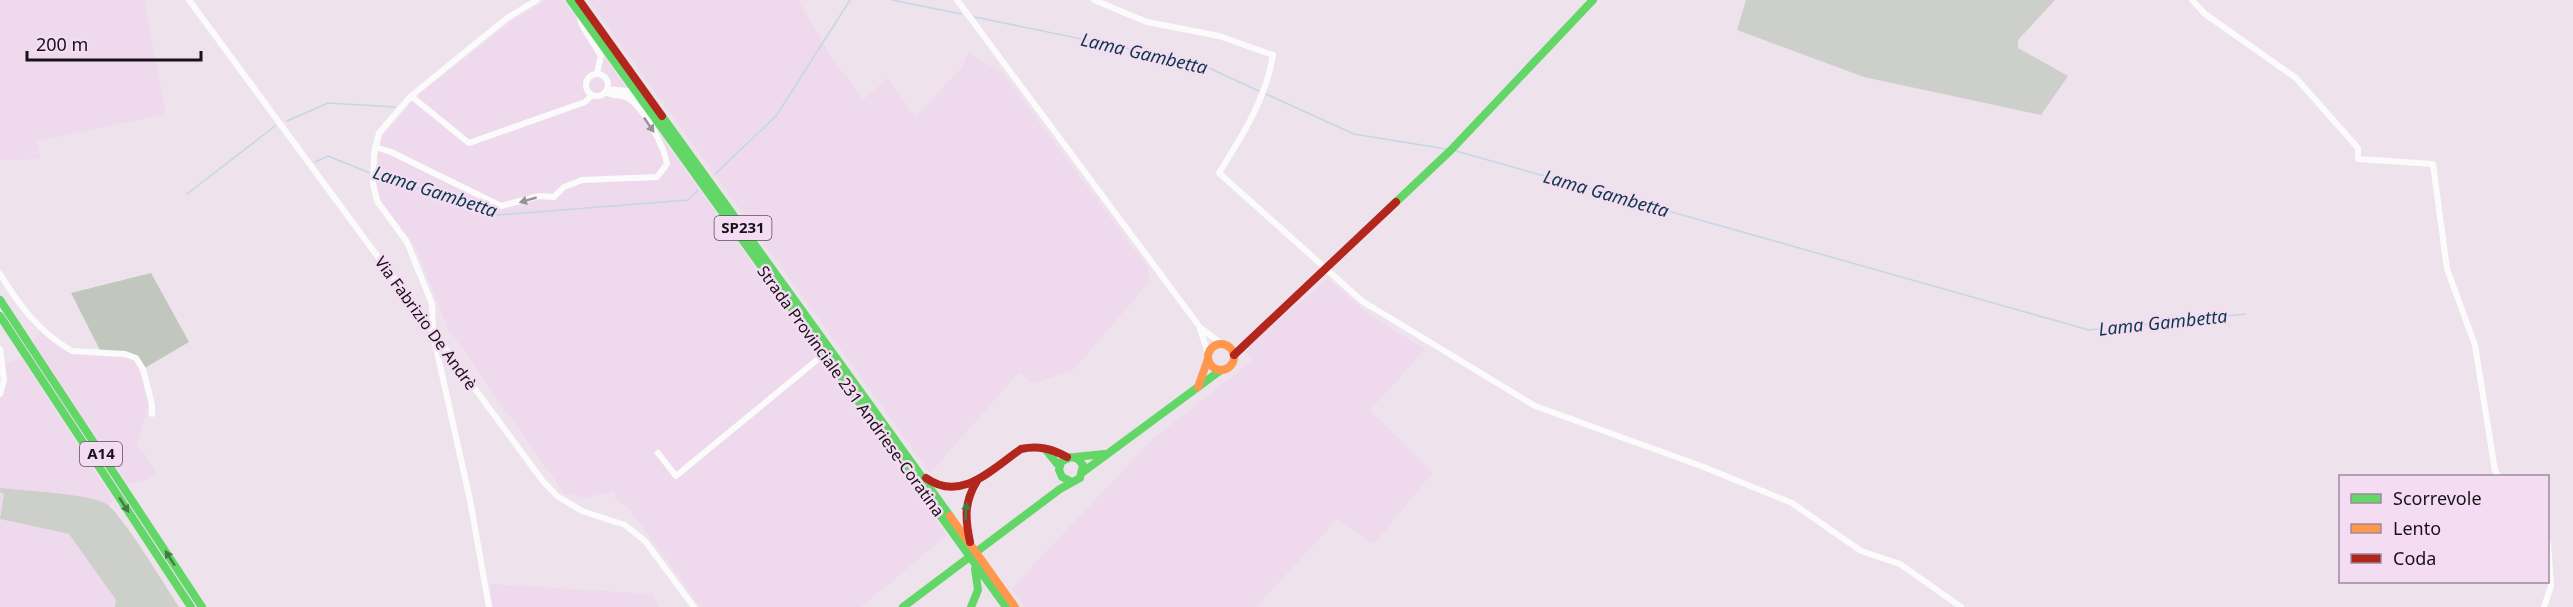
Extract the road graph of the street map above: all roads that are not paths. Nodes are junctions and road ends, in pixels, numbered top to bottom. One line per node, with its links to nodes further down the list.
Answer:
1 (189, 0): 21 (street, Via Fabrizio De Andrè)
2 (537, 0): 13 (street)
3 (570, 0): 9 (main road, Strada Provinciale 231 Andriese-Coratina / SP231)
4 (579, 0): 35 (main road, Strada Provinciale 231 Andriese-Coratina / SP231)
5 (957, 0): 20 (street)
6 (1094, 0): 16 (street)
7 (1593, 0): 16 (main road)
8 (2192, 0): 39 (street)
9 (578, 12): 10 (street); 14 (main road, Strada Provinciale 231 Andriese-Coratina / SP231)
10 (597, 73): 11 (street); 12 (street)
11 (607, 91): 12 (street); 14 (street); 15 (street, one-way to 15)
12 (592, 95): 13 (street)
13 (411, 96): 15 (street)
14 (652, 114): 25 (main road, Strada Provinciale 231 Andriese-Coratina / SP231)
15 (375, 147): 21 (street)
16 (1325, 268): 22 (main road); 53 (street)
17 (0, 274): 31 (street)
18 (0, 300): 46 (main road, A14, one-way to 18)
19 (0, 316): 45 (main road, A14, one-way to 45)
20 (1199, 327): 23 (street); 27 (street)
21 (433, 334): 47 (street); 48 (street, Via Fabrizio De Andrè)
22 (1251, 336): 23 (main road); 26 (main road)
23 (1224, 344): 26 (main road); 27 (main road)
24 (0, 349): 30 (street)
25 (823, 355): 34 (street); 43 (main road, Strada Provinciale 231 Andriese-Coratina / SP231)
26 (1234, 355): 28 (main road)
27 (1208, 356): 28 (main road); 29 (main road)
28 (1221, 370): 29 (main road)
29 (1198, 387): 33 (main road)
30 (0, 394)
31 (152, 414)
32 (1043, 447): 36 (main road); 37 (main road); 40 (main road)
33 (1110, 452): 36 (main road); 38 (main road)
34 (658, 453)
35 (906, 457): 40 (main road); 43 (main road, Strada Provinciale 231 Andriese-Coratina / SP231)
36 (1071, 457): 37 (main road); 38 (main road)
37 (1059, 470): 41 (main road); 42 (main road)
38 (1083, 472): 41 (main road)
39 (2498, 475)
40 (979, 478): 43 (main road, one-way to 40)
41 (1072, 482): 42 (main road)
42 (1043, 502): 49 (main road)
43 (967, 547): 50 (main road); 51 (main road, Strada Provinciale 231 Andriese-Coratina / SP231); 52 (main road, Strada Provinciale 231 Andriese-Coratina / SP231)
44 (2549, 564): 54 (street)
45 (191, 607)
46 (202, 607)
47 (489, 607)
48 (694, 607)
49 (903, 607)
50 (971, 607)
51 (1006, 607)
52 (1015, 607)
53 (1961, 607)
54 (2544, 607)

